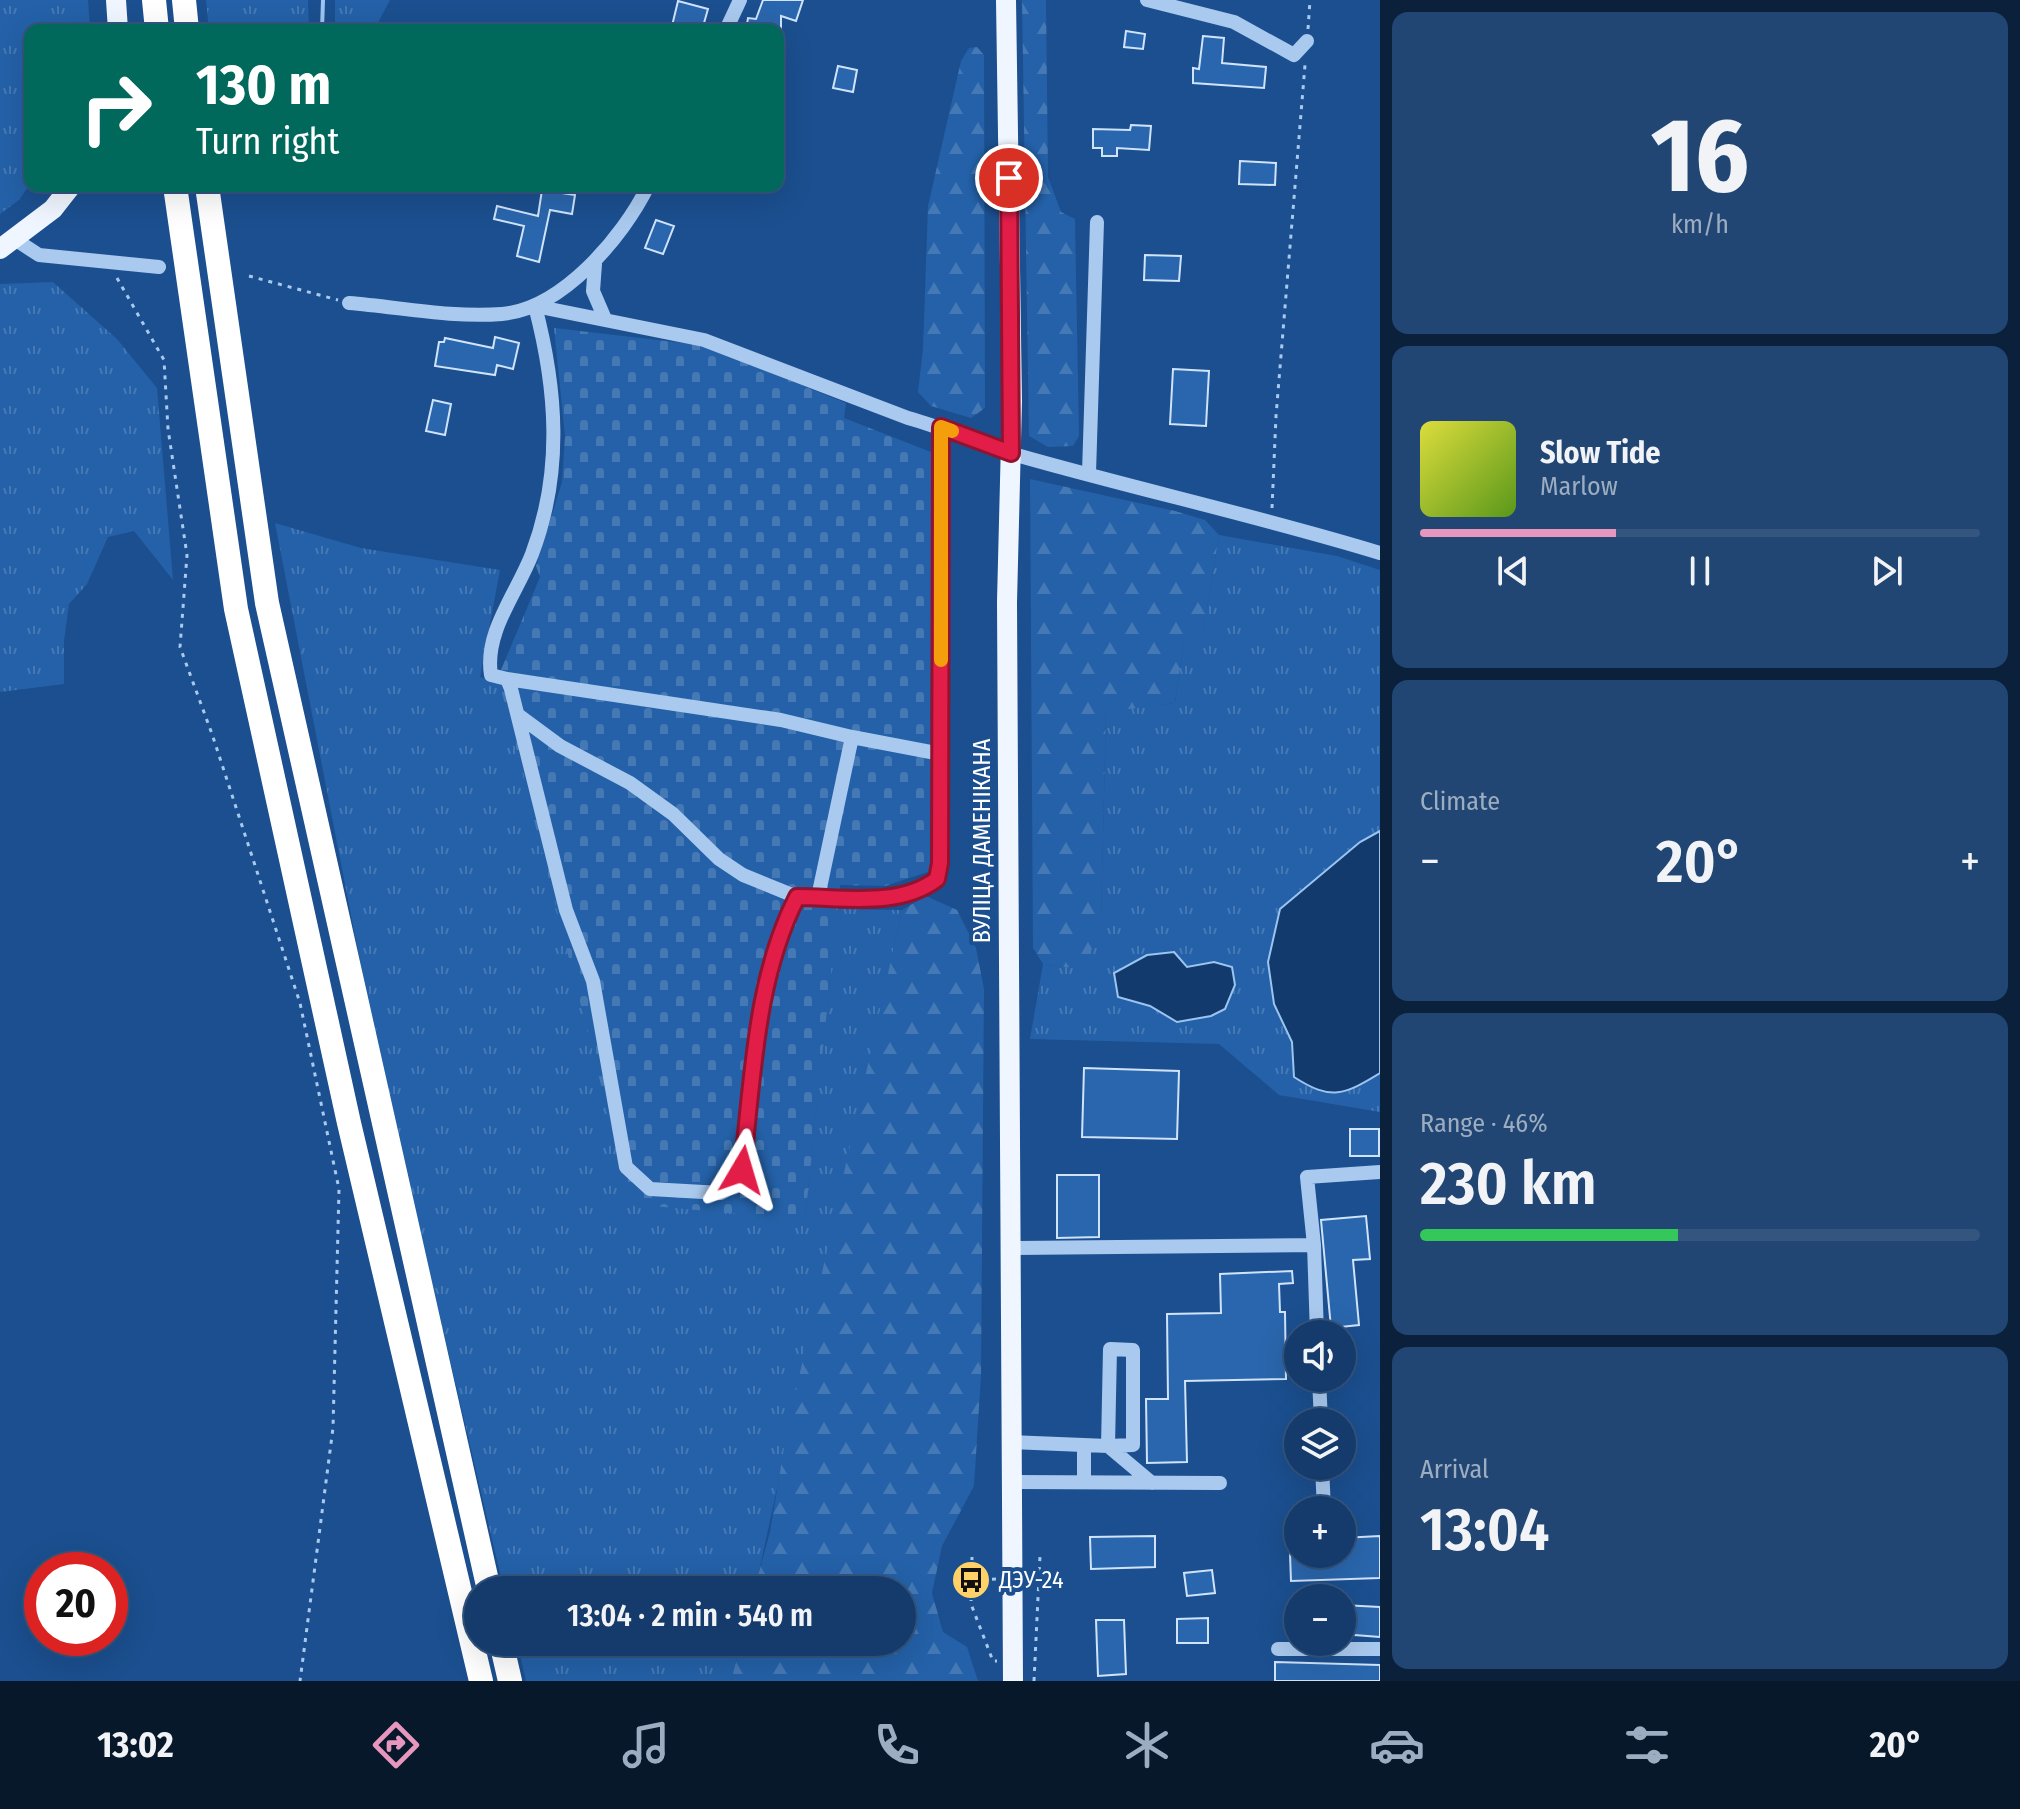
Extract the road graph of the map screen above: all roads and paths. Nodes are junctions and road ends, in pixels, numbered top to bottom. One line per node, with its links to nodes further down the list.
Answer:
1 (116, 0): 8 (main road)
2 (154, 0): 9 (highway)
3 (184, 0): 10 (highway)
4 (740, 0): 11 (street)
5 (1006, 0): 27 (main road, ВУЛІЦА ДАМЕНІКАНА)
6 (1147, 0): 12 (street)
7 (1310, 0): 12 (path)
8 (118, 24)
9 (156, 24)
10 (186, 24)
11 (729, 24)
12 (1307, 41): 29 (path)
13 (66, 192): 18 (main road)
14 (176, 192): 56 (highway)
15 (208, 192): 50 (highway)
16 (644, 192): 20 (street)
17 (1097, 222): 28 (street)
18 (8, 244): 19 (street)
19 (106, 262): 21 (street); 55 (path)
20 (595, 264): 24 (street); 25 (street)
21 (159, 267)
22 (249, 276): 23 (path)
23 (349, 303): 24 (street)
24 (535, 306): 25 (street); 31 (street)
25 (605, 319): 26 (street)
26 (941, 427): 27 (street); 34 (street)
27 (1011, 453): 28 (street); 39 (main road, ВУЛІЦА ДАМЕНІКАНА)
28 (1089, 473): 29 (street)
29 (1272, 520): 30 (street)
30 (1380, 553)
31 (507, 679): 32 (street); 33 (street)
32 (518, 715): 35 (street); 35 (street)
33 (852, 737): 34 (street); 36 (street)
34 (941, 754): 36 (street)
35 (797, 897): 36 (street)
36 (818, 897)
37 (1380, 1172): 38 (street)
38 (1314, 1245): 39 (street); 40 (street)
39 (1010, 1248): 41 (main road, ВУЛІЦА ДАМЕНІКАНА)
40 (1317, 1320)
41 (1011, 1442): 42 (street); 44 (main road, ВУЛІЦА ДАМЕНІКАНА)
42 (1084, 1445): 43 (street); 45 (street)
43 (1108, 1446): 43 (street); 46 (street)
44 (1011, 1482): 45 (street); 58 (main road, ВУЛІЦА ДАМЕНІКАНА)
45 (1084, 1482): 46 (street)
46 (1152, 1483): 47 (street)
47 (1220, 1483)
48 (1040, 1556): 59 (path)
49 (972, 1557): 54 (path)
50 (486, 1576)
51 (1278, 1649): 52 (street)
52 (1380, 1649)
53 (504, 1656): 57 (highway)
54 (993, 1661)
55 (300, 1681)
56 (481, 1681)
57 (510, 1681)
58 (1013, 1681)
59 (1034, 1681)

